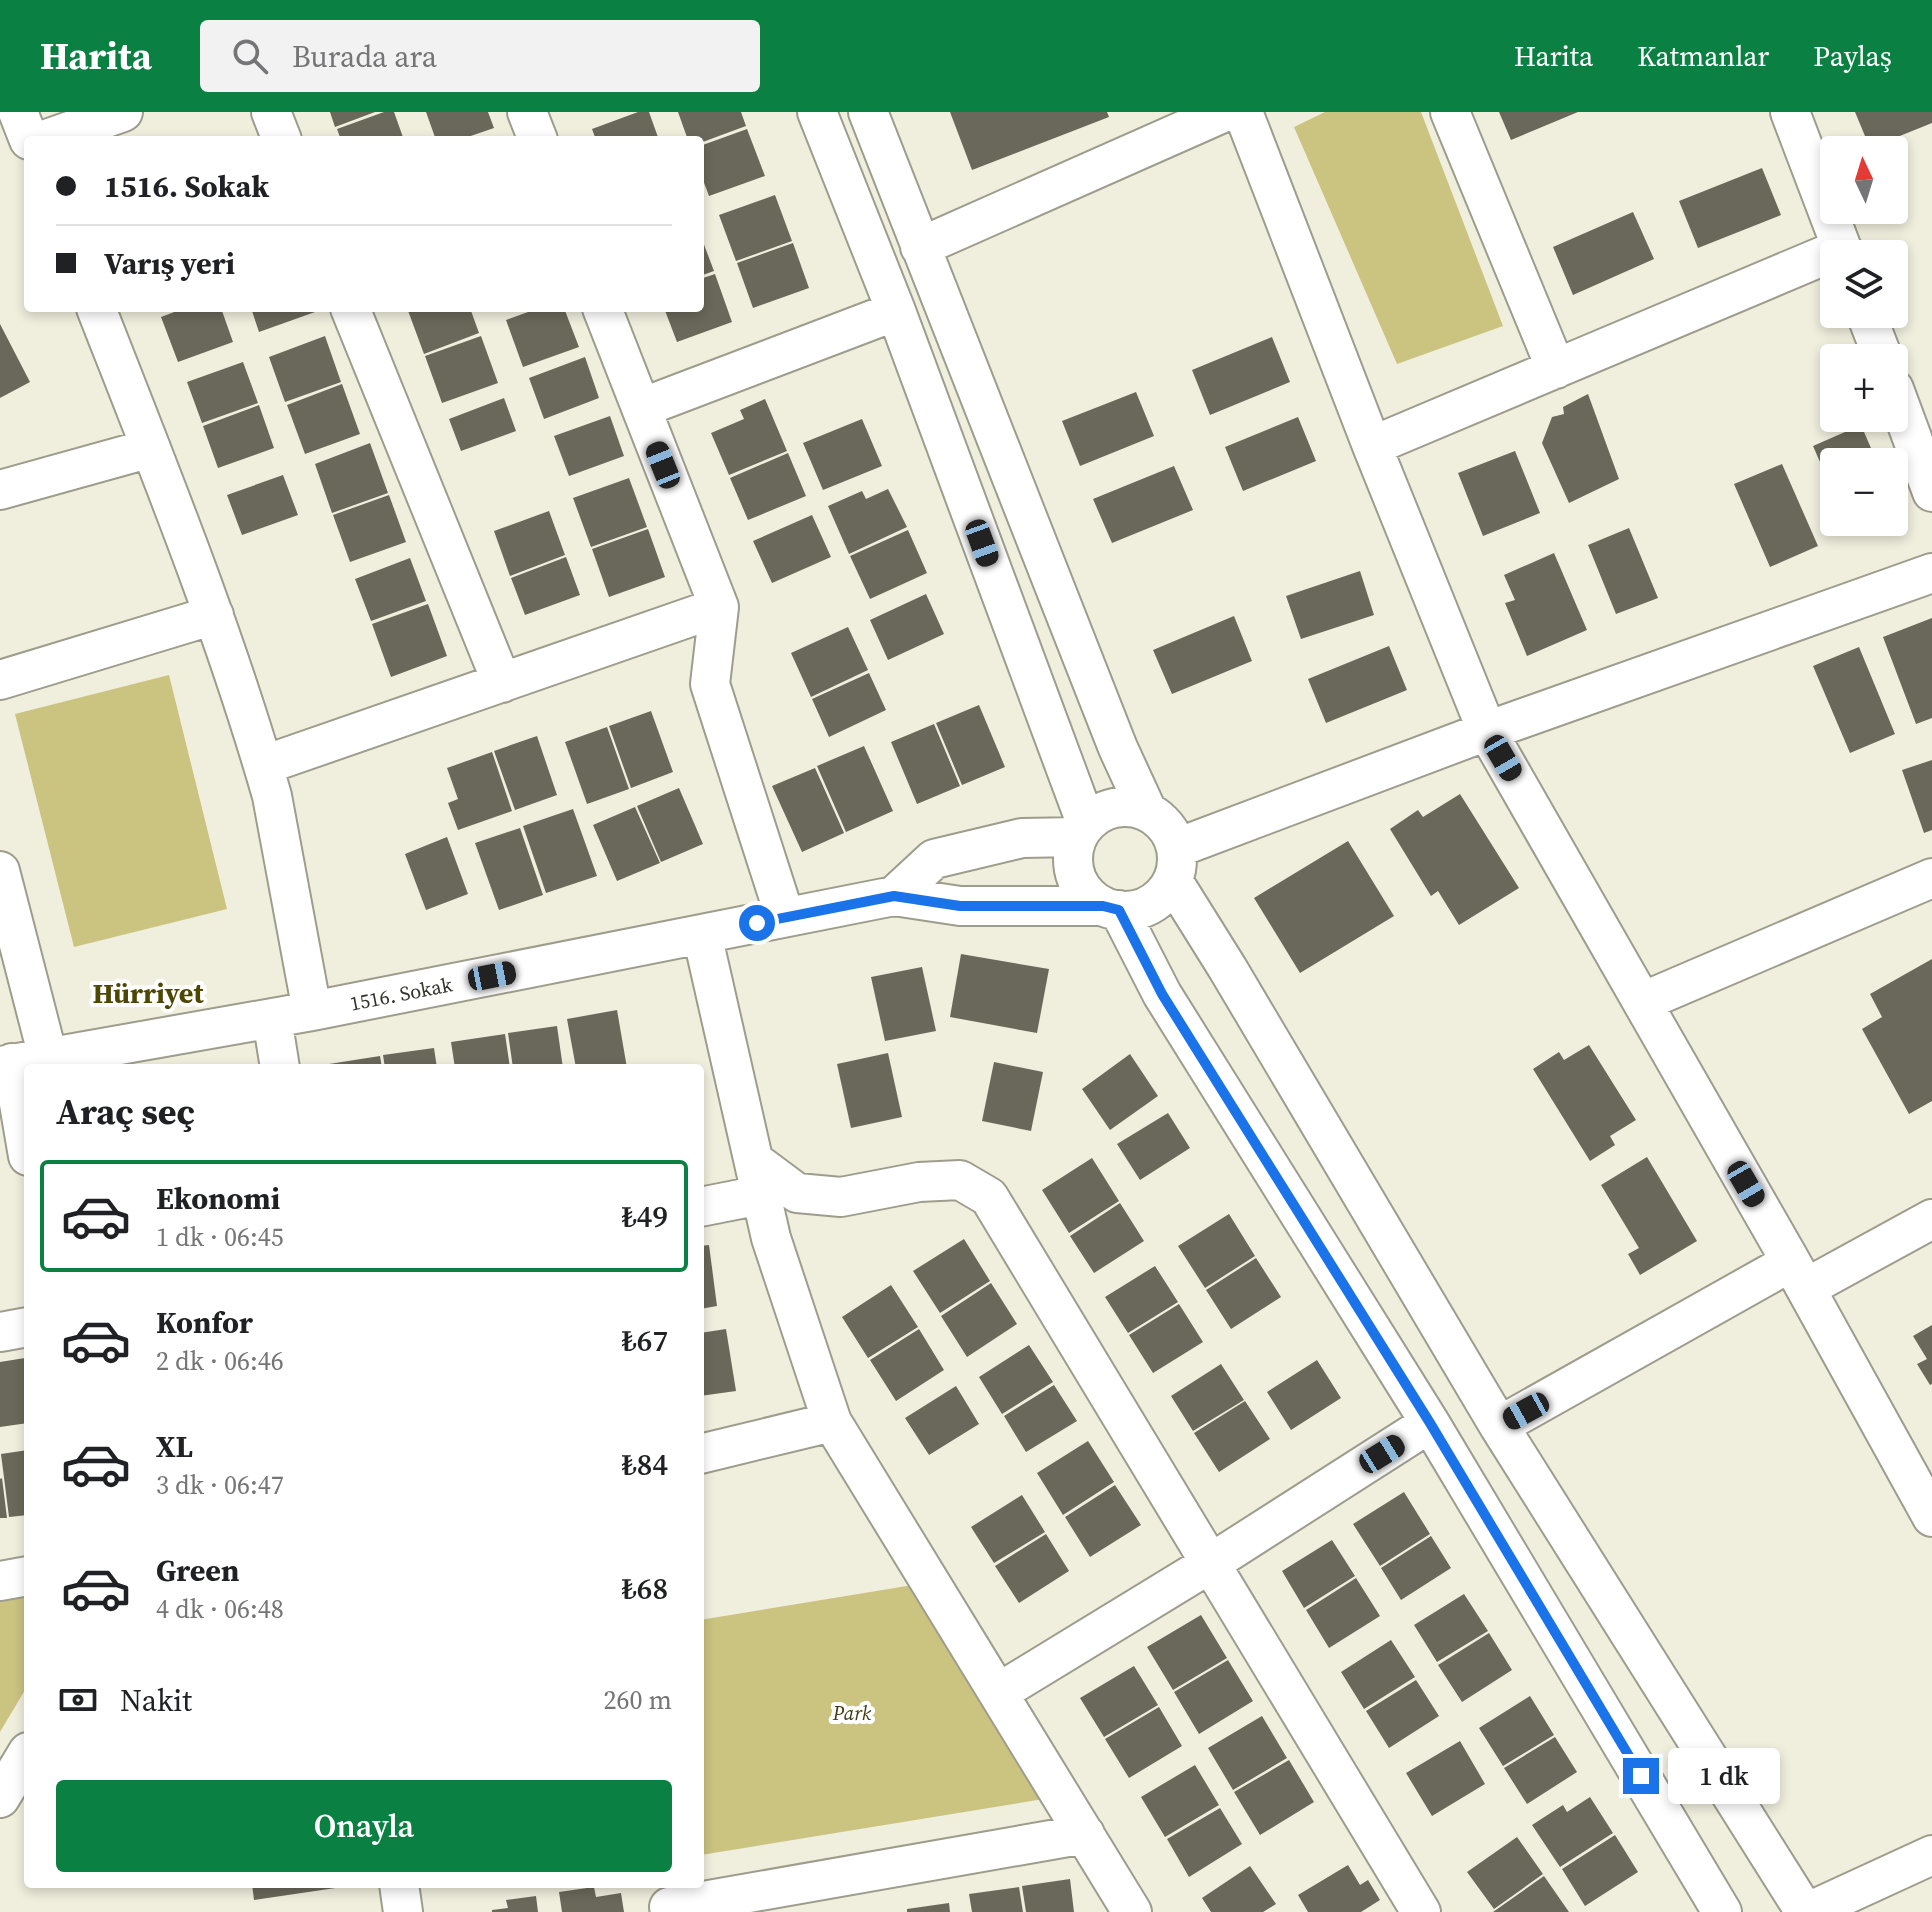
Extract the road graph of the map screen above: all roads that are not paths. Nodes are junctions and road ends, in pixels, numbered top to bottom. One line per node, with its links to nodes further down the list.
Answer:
1 (18, 112): 11 (street)
2 (123, 112): 12 (street)
3 (271, 112): 13 (street)
4 (527, 112): 14 (street)
5 (817, 112): 20 (street)
6 (868, 112): 18 (street)
7 (1225, 112): 18 (street)
8 (1243, 112): 27 (street)
9 (1450, 112): 24 (street)
10 (1790, 112): 17 (street)
11 (27, 136)
12 (55, 136)
13 (280, 136)
14 (536, 136)
15 (24, 145): 16 (street)
16 (0, 153)
17 (1839, 240)
18 (920, 247): 38 (street)
19 (1820, 260): 24 (street)
20 (896, 311): 25 (street); 39 (street)
21 (98, 312): 28 (street)
22 (352, 312): 35 (street)
23 (604, 312): 25 (street)
24 (1556, 369): 27 (street)
25 (641, 408): 32 (street)
26 (1908, 427): 30 (street)
27 (1372, 446): 36 (street)
28 (151, 448): 29 (street); 33 (street)
29 (0, 490)
30 (1932, 492)
31 (1932, 573): 36 (street)
32 (719, 607): 35 (street); 45 (street)
33 (214, 615): 34 (street); 37 (street)
34 (0, 680)
35 (502, 683): 37 (street)
36 (1487, 731): 40 (street); 47 (street)
37 (264, 765): 48 (street)
38 (1147, 811): 39 (street); 40 (street)
39 (1082, 830): 43 (street); 44 (street)
40 (1175, 864): 44 (street); 61 (street)
41 (0, 871): 50 (street)
42 (1932, 878): 47 (street)
43 (894, 896): 44 (street, 1516. Sokak); 45 (street, 1516. Sokak)
44 (1111, 908): 60 (street)
45 (785, 917): 46 (street, 1516. Sokak)
46 (702, 934): 48 (street, 1516. Sokak); 53 (street)
47 (1642, 1002): 56 (street)
48 (312, 1011): 49 (street, 1516. Sokak)
49 (272, 1018): 50 (street, 1516. Sokak); 51 (street)
50 (20, 1062): 52 (street)
51 (279, 1064)
52 (24, 1109)
53 (757, 1178): 54 (street); 59 (street); 64 (street)
54 (704, 1205)
55 (1932, 1219): 56 (street)
56 (1798, 1275): 61 (street); 63 (street)
57 (24, 1328): 58 (street)
58 (0, 1332)
59 (832, 1422): 62 (street); 67 (street)
60 (1430, 1423): 64 (street); 77 (street)
61 (1499, 1426): 78 (street)
62 (704, 1453)
63 (1932, 1517)
64 (1211, 1563): 67 (street); 76 (street)
65 (24, 1577): 66 (street)
66 (0, 1581)
67 (998, 1693): 70 (street)
68 (24, 1759): 69 (street)
69 (0, 1798)
70 (1085, 1834): 73 (street); 75 (street)
71 (1932, 1855): 78 (street)
72 (400, 1888): 74 (street)
73 (667, 1901)
74 (403, 1912)
75 (1132, 1912)
76 (1421, 1912)
77 (1722, 1912)
78 (1806, 1912)

